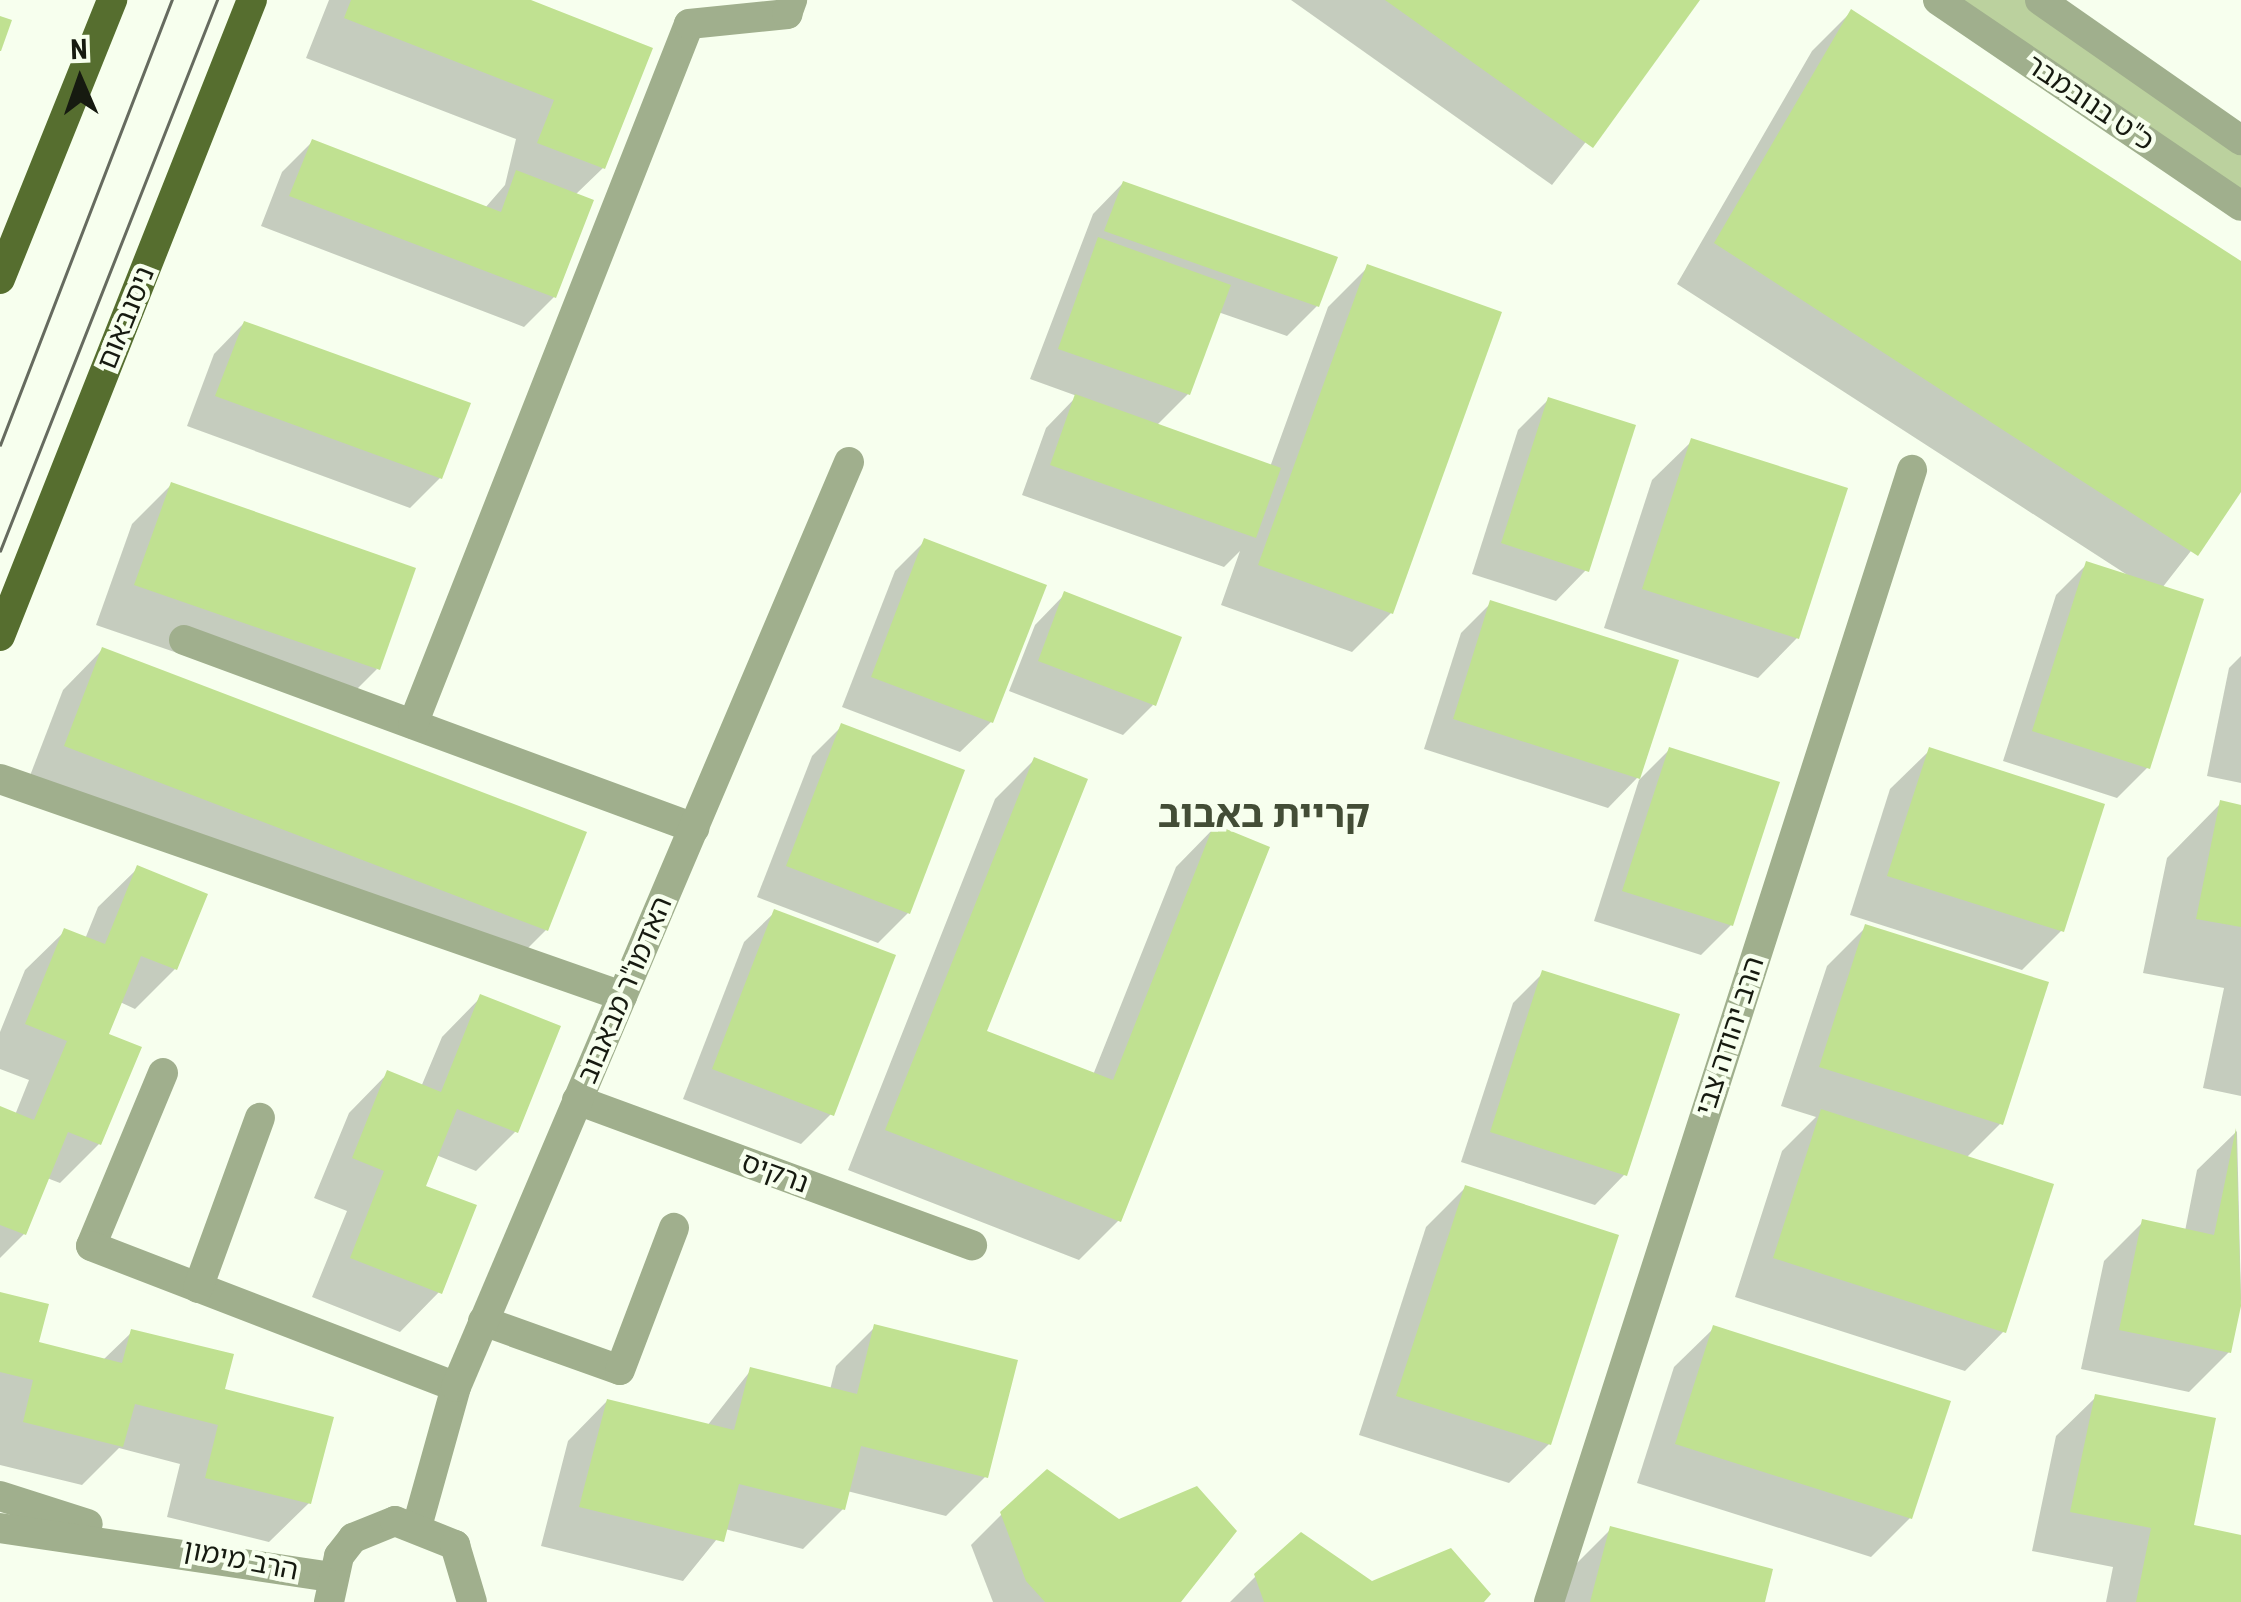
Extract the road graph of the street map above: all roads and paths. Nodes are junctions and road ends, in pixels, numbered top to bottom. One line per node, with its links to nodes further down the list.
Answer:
1 (112, 0): 8 (main road)
2 (252, 0): 11 (main road, ניסנבאום)
3 (792, 0): 13 (street)
4 (1938, 0): 7 (street, כ"ט בנובמבר)
5 (2040, 0): 6 (street, כ"ט בנובמבר)
6 (2241, 140)
7 (2241, 206)
8 (0, 279)
9 (848, 462): 15 (street, האדמו"ר מבאבוב)
10 (1912, 470): 31 (street, הרב יהודה צבי)
11 (0, 636)
12 (184, 640): 13 (street)
13 (413, 724): 15 (street)
14 (0, 779): 16 (street)
15 (694, 828): 16 (street, האדמו"ר מבאבוב)
16 (622, 996): 18 (street, האדמו"ר מבאבוב)
17 (164, 1073): 22 (street)
18 (577, 1100): 21 (street, נרקיס); 23 (street, האדמו"ר מבאבוב)
19 (260, 1118): 22 (street)
20 (674, 1228): 23 (street)
21 (972, 1245)
22 (198, 1288): 24 (street)
23 (483, 1322): 24 (street, האדמו"ר מבאבוב)
24 (456, 1387): 26 (street, האדמו"ר מבאבוב)
25 (0, 1496): 28 (street, הרב מימון)
26 (418, 1523): 29 (street); 30 (street)
27 (0, 1528): 28 (street, הרב מימון)
28 (153, 1544): 29 (street, הרב מימון)
29 (329, 1590)
30 (472, 1602)
31 (1549, 1602)

